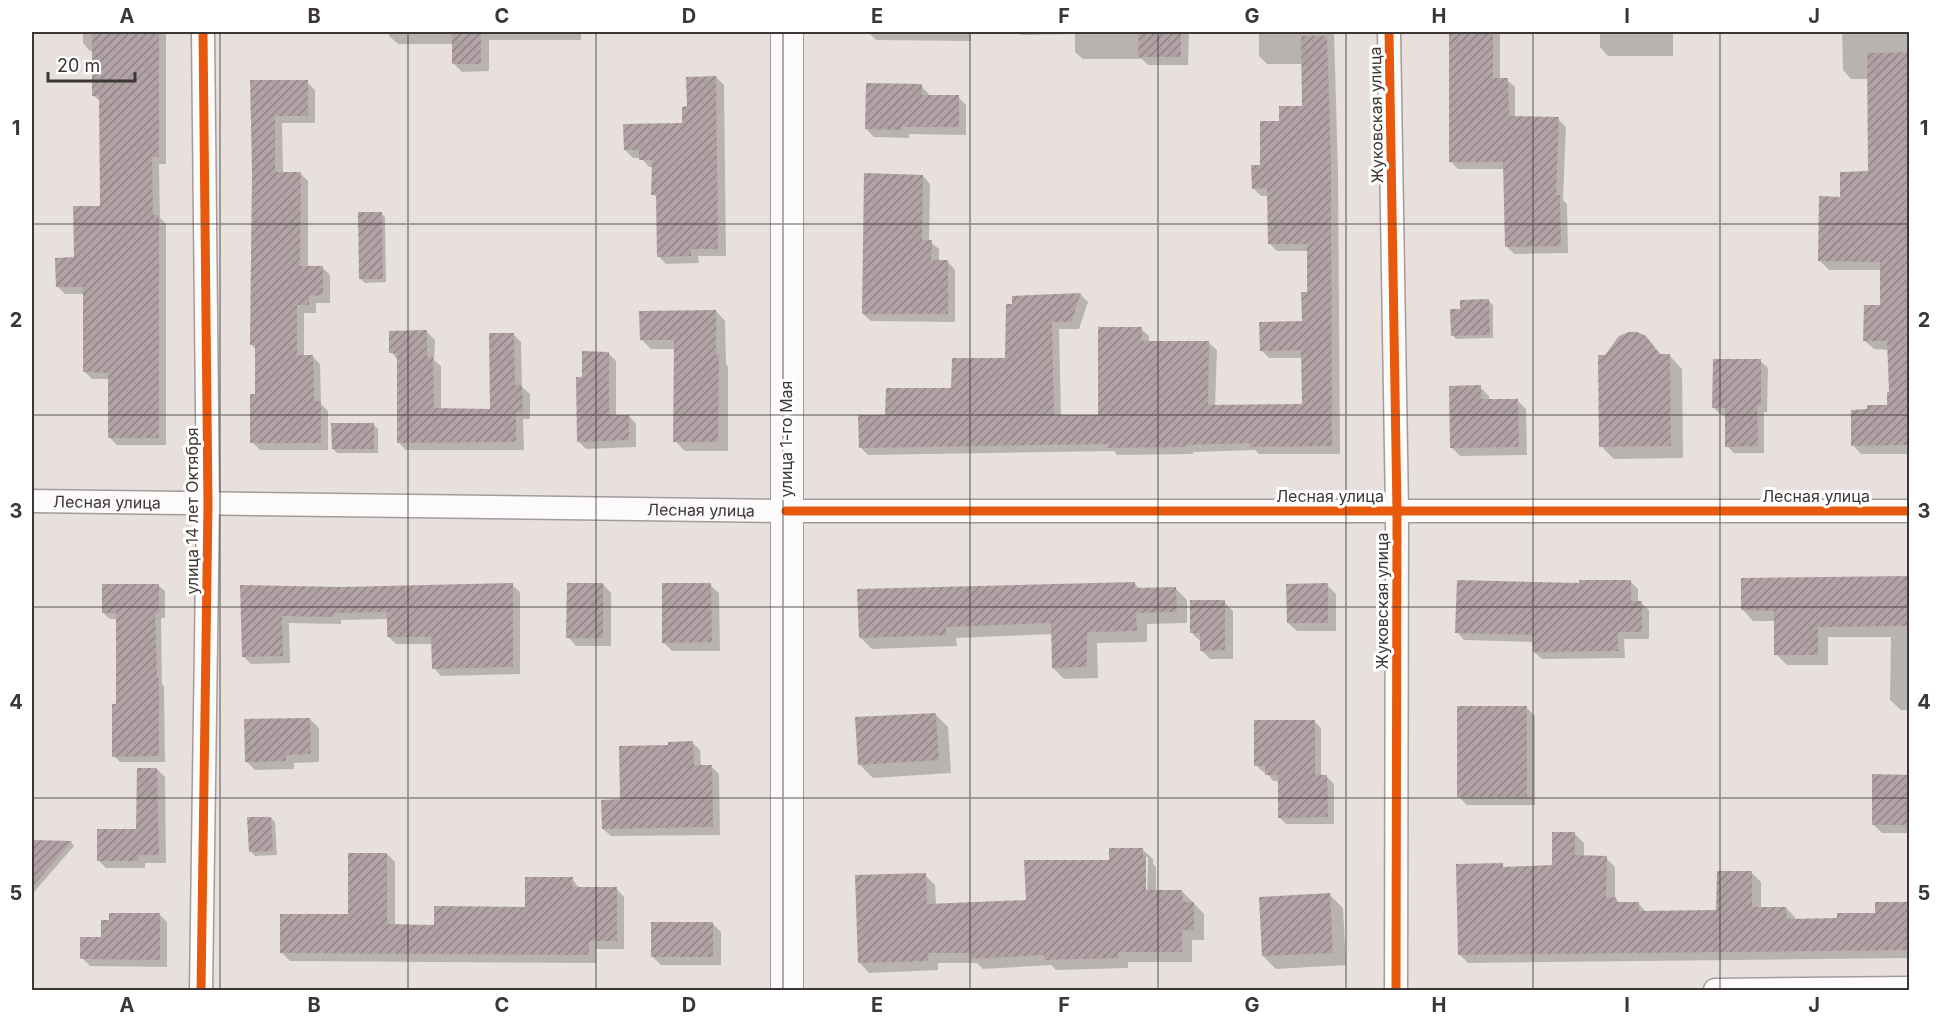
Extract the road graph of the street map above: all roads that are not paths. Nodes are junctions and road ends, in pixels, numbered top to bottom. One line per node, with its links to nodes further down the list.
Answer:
1 (203, 32): 5 (street, улица 14 лет Октября)
2 (788, 32): 6 (main road, улица 1-го Мая)
3 (1389, 32): 7 (street, Жуковская улица)
4 (32, 501): 5 (street, Лесная улица)
5 (208, 504): 6 (street, Лесная улица); 10 (street, улица 14 лет Октября)
6 (786, 511): 7 (street, Лесная улица); 11 (main road, улица 1-го Мая)
7 (1397, 511): 8 (street, Лесная улица); 12 (street, Жуковская улица)
8 (1910, 511)
9 (1910, 988): 13 (street)
10 (201, 990)
11 (787, 990)
12 (1396, 990)
13 (1715, 990)

